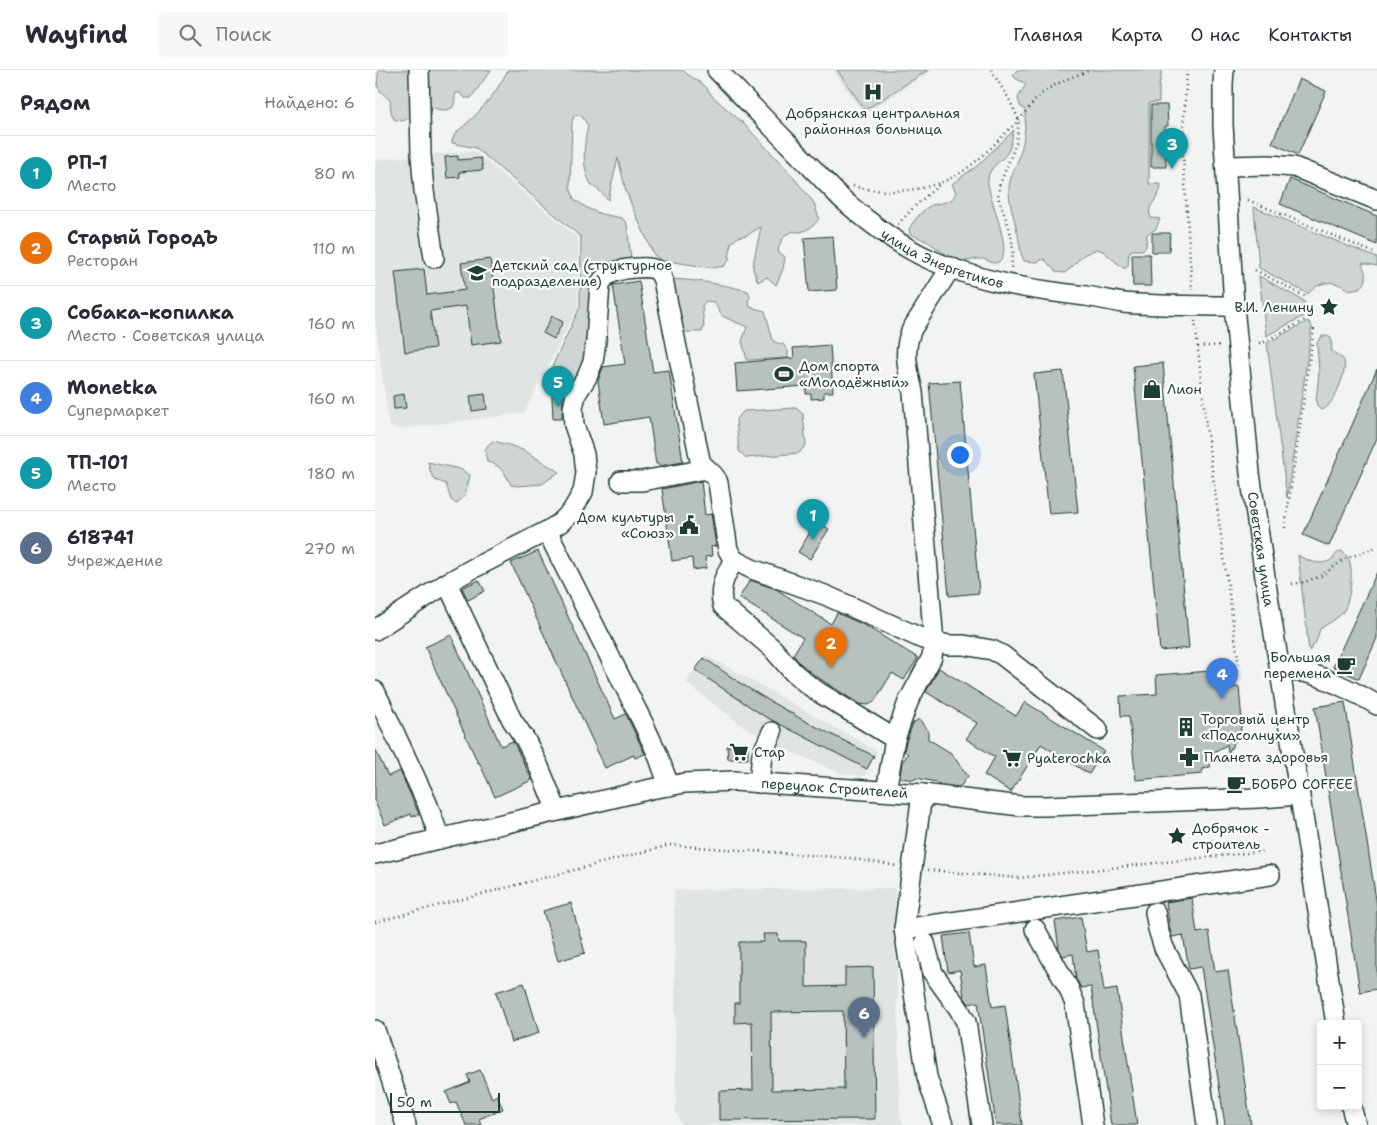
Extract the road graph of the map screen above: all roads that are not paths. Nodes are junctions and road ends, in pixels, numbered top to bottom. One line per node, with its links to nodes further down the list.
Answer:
1 (419, 70): 6 (street)
2 (717, 70): 7 (street, улица Энергетиков)
3 (1224, 70): 4 (street, Советская улица)
4 (1225, 166): 5 (street); 8 (street, Советская улица)
5 (1377, 200)
6 (434, 258)
7 (951, 267): 8 (street, улица Энергетиков); 15 (street)
8 (1234, 306): 16 (street, Советская улица)
9 (706, 469): 10 (street); 11 (street); 12 (street)
10 (621, 481)
11 (547, 531): 13 (street); 23 (street)
12 (733, 560): 15 (street); 21 (street)
13 (447, 583): 14 (street); 27 (street)
14 (375, 630)
15 (934, 643): 19 (street); 21 (street)
16 (1281, 673): 18 (street); 26 (street, Советская улица)
17 (375, 692): 28 (street)
18 (1376, 710)
19 (1098, 730)
20 (772, 732): 22 (street)
21 (895, 739): 24 (street)
22 (759, 783): 23 (street, переулок Строителей); 24 (street, переулок Строителей)
23 (669, 786): 27 (street, переулок Строителей)
24 (886, 791): 25 (street, переулок Строителей)
25 (922, 794): 26 (street, переулок Строителей); 32 (street)
26 (1299, 795): 35 (street, Советская улица)
27 (557, 811): 28 (street, переулок Строителей)
28 (440, 839): 29 (street, переулок Строителей)
29 (375, 854)
30 (1270, 874): 32 (street)
31 (1155, 912): 42 (street)
32 (904, 929): 39 (street)
33 (1035, 929): 41 (street)
34 (925, 943): 40 (street)
35 (1335, 1020)
36 (375, 1030): 38 (street)
37 (1352, 1110): 43 (street)
38 (406, 1125)
39 (943, 1125)
40 (982, 1125)
41 (1093, 1125)
42 (1207, 1125)
43 (1356, 1125)

